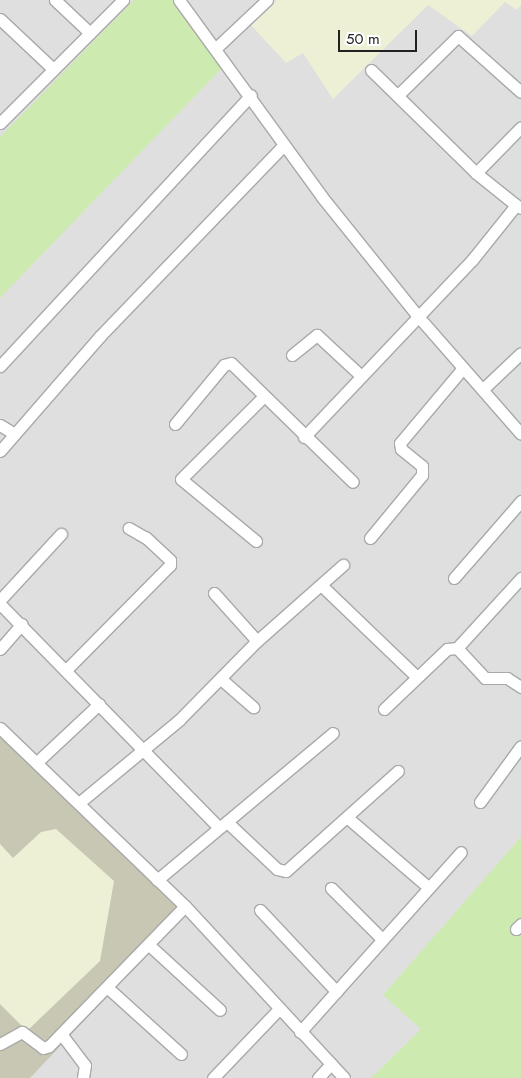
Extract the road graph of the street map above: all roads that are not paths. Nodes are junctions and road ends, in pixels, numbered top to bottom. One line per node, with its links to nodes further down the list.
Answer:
1 (55, 0): 6 (street)
2 (123, 0): 6 (street)
3 (179, 0): 7 (street)
4 (267, 0): 7 (street)
5 (0, 19): 8 (street)
6 (90, 33): 8 (street)
7 (216, 48): 11 (street)
8 (53, 69): 13 (street)
9 (371, 70): 12 (street)
10 (521, 92): 12 (street)
11 (251, 95): 15 (street); 21 (street)
12 (398, 95): 16 (street)
13 (0, 123)
14 (521, 127): 16 (street)
15 (283, 146): 18 (street); 28 (street)
16 (476, 173): 17 (street)
17 (519, 206): 18 (street)
18 (416, 314): 22 (street); 23 (street)
19 (521, 353): 24 (street)
20 (292, 355): 23 (street)
21 (0, 366)
22 (463, 368): 24 (street); 36 (street)
23 (359, 374): 30 (street)
24 (483, 389): 29 (street)
25 (264, 396): 26 (street); 30 (street); 37 (street)
26 (175, 424)
27 (0, 425): 28 (street)
28 (13, 433): 31 (street)
29 (521, 434)
30 (304, 437): 32 (street)
31 (0, 450)
32 (353, 482)
33 (521, 501): 39 (street)
34 (129, 528): 49 (street)
35 (61, 534): 43 (street)
36 (370, 538)
37 (256, 541)
38 (343, 565): 41 (street)
39 (454, 578)
40 (521, 578): 47 (street)
41 (322, 586): 46 (street); 50 (street)
42 (214, 593): 46 (street)
43 (0, 600)
44 (0, 604): 45 (street)
45 (22, 624): 48 (street); 49 (street)
46 (257, 641): 51 (street)
47 (457, 648): 50 (street); 52 (street)
48 (0, 649)
49 (66, 670): 53 (street)
50 (416, 676): 55 (street)
51 (221, 680): 54 (street); 59 (street)
52 (521, 687)
53 (99, 704): 59 (street); 60 (street)
54 (253, 706)
55 (384, 708)
56 (0, 728): 60 (street)
57 (333, 733): 65 (street)
58 (521, 746): 63 (street)
59 (142, 751): 62 (street); 65 (street)
60 (37, 762): 62 (street)
61 (398, 771): 64 (street)
62 (80, 802): 67 (street)
63 (480, 802)
64 (349, 819): 65 (street); 68 (street)
65 (223, 825): 67 (street)
66 (461, 852): 68 (street)
67 (157, 880): 70 (street)
68 (428, 887): 72 (street)
69 (331, 888): 72 (street)
70 (184, 906): 73 (street); 76 (street)
71 (260, 910): 75 (street)
72 (382, 940): 75 (street)
73 (149, 945): 74 (street); 77 (street)
74 (108, 988): 79 (street); 81 (street)
75 (337, 992): 78 (street)
76 (279, 1009): 78 (street); 84 (street)
77 (220, 1010)
78 (300, 1032): 82 (street)
79 (62, 1035): 80 (street); 83 (street)
80 (0, 1044)
81 (181, 1054)
82 (331, 1064): 85 (street); 86 (street)
83 (83, 1078)
84 (213, 1078)
85 (318, 1078)
86 (344, 1078)

